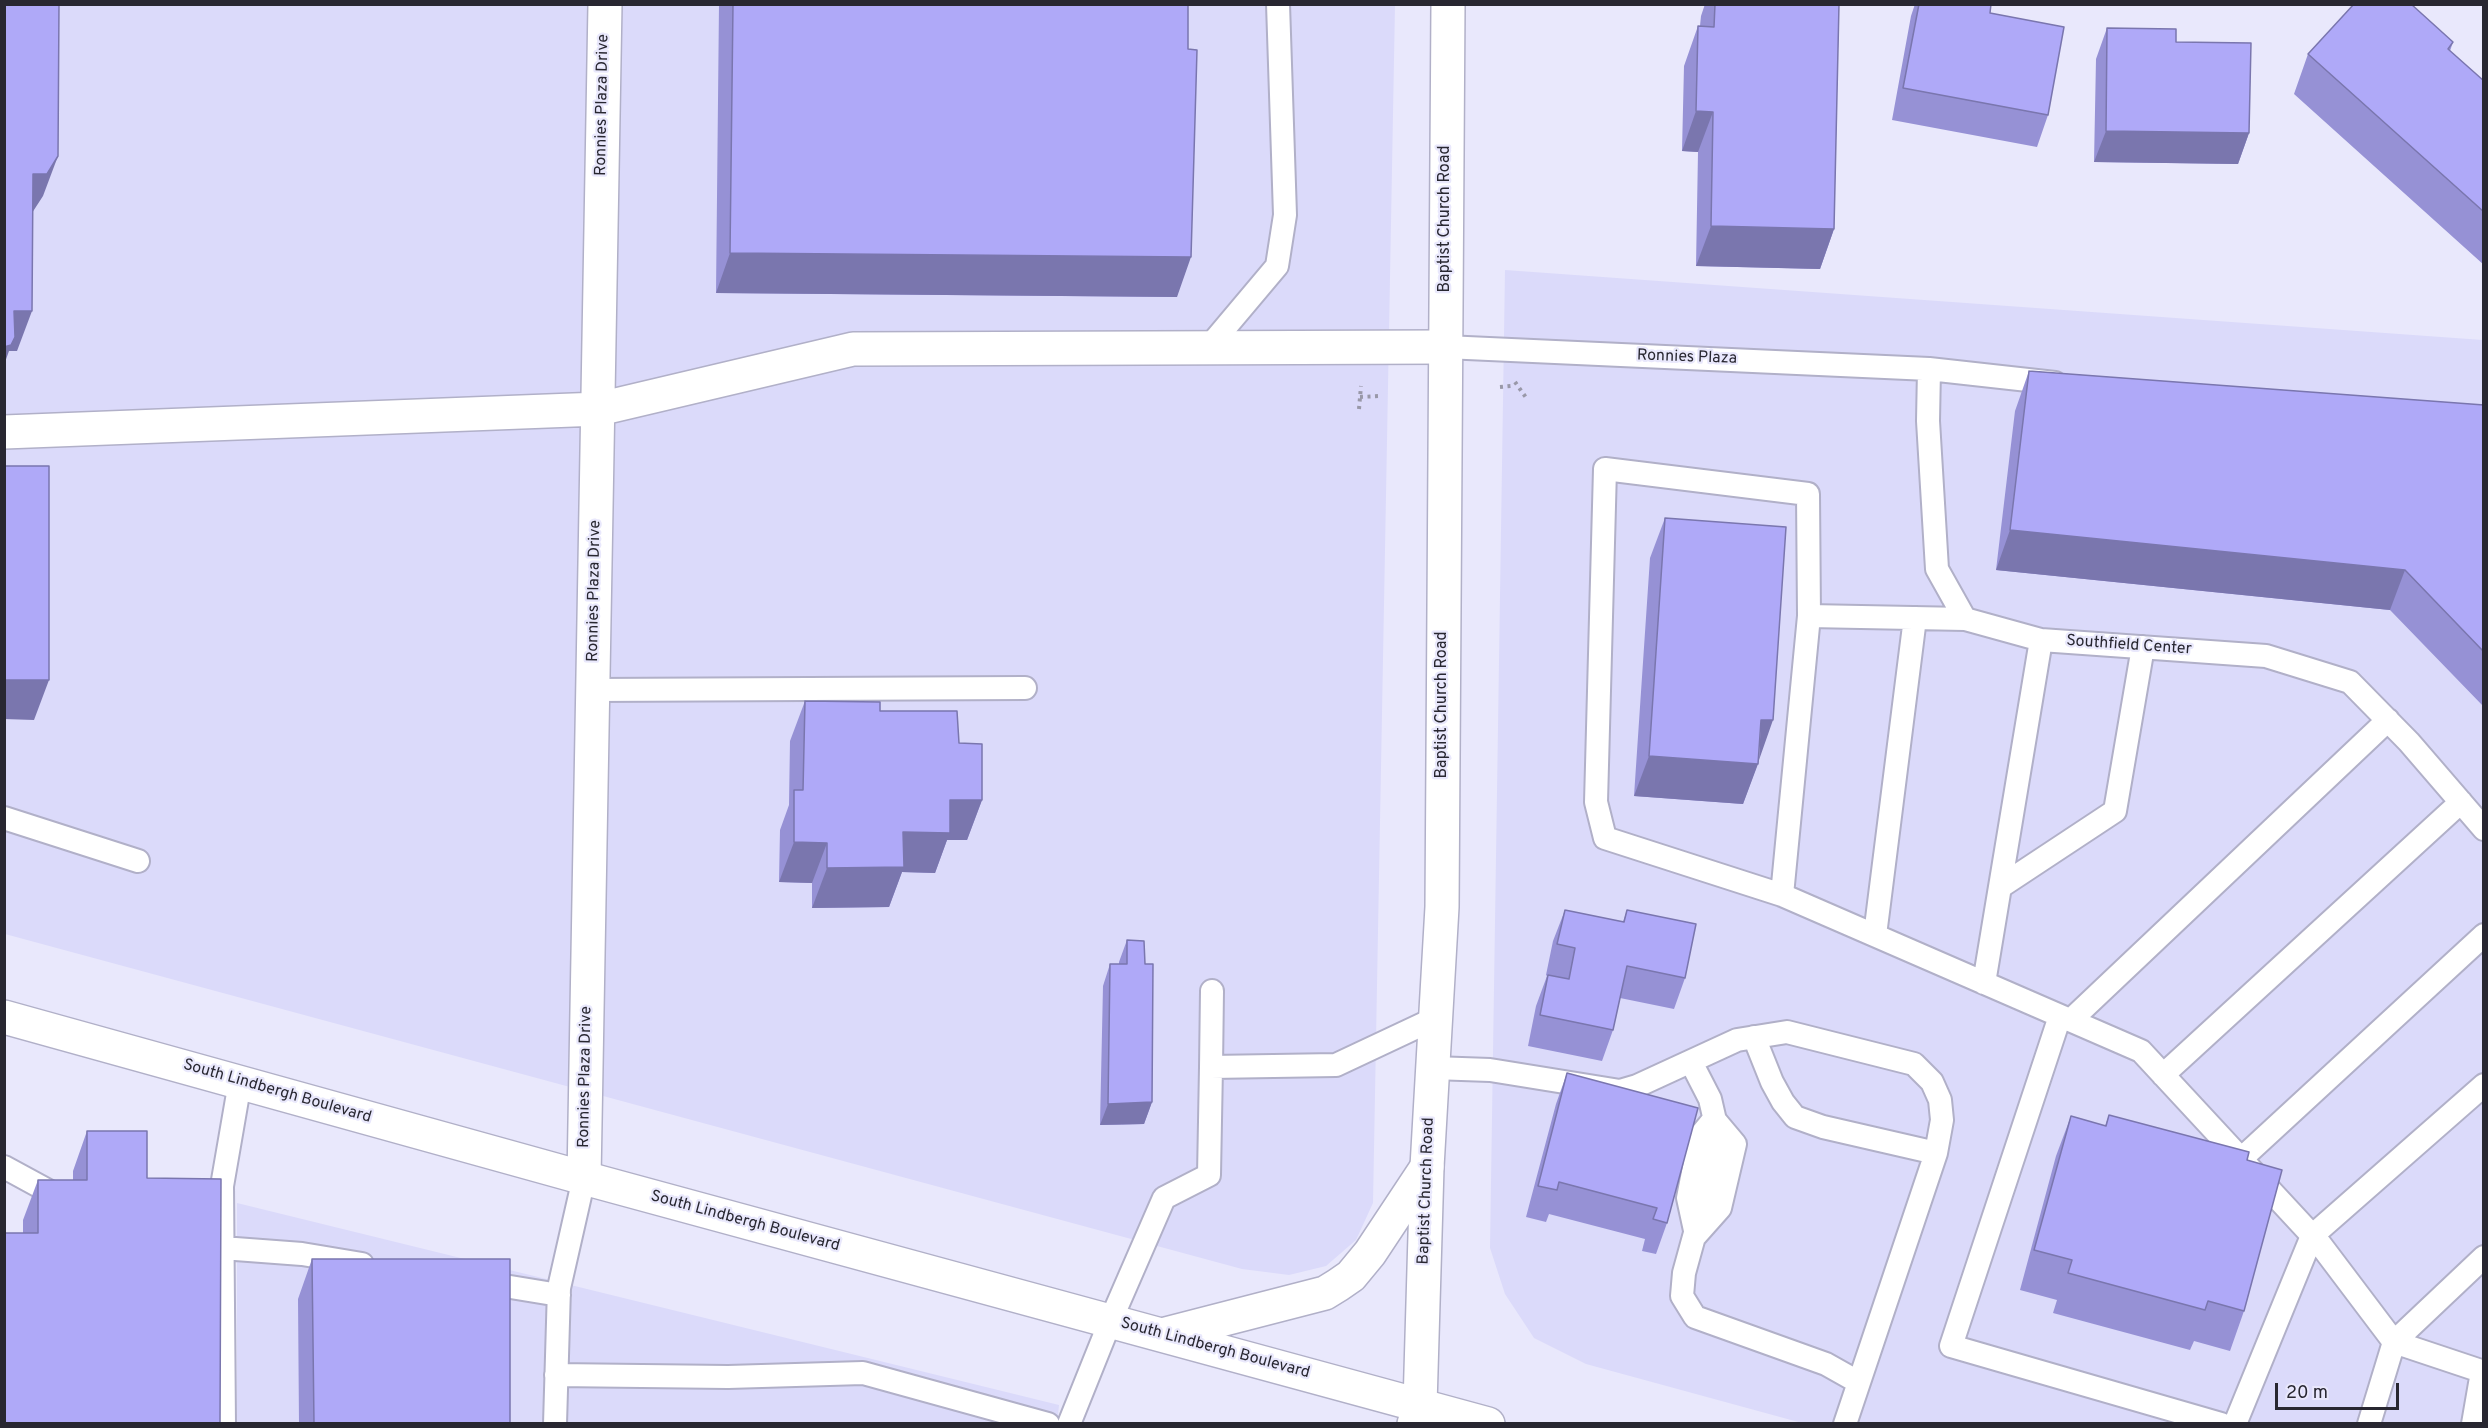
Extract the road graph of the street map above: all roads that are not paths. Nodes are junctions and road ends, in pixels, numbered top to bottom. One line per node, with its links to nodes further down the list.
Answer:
1 (605, 4): 8 (street, Ronnies Plaza Drive)
2 (1278, 4): 5 (lane)
3 (1448, 4): 4 (street, Baptist Church Road)
4 (1446, 347): 5 (street); 6 (lane, Ronnies Plaza); 29 (street, Baptist Church Road)
5 (1208, 348): 8 (street)
6 (1929, 369): 7 (lane, Ronnies Plaza); 12 (lane)
7 (2082, 386)
8 (599, 409): 9 (street); 16 (street, Ronnies Plaza Drive)
9 (4, 432)
10 (1809, 616): 11 (lane, Southfield Center); 23 (lane); 23 (lane)
11 (1915, 618): 12 (lane, Southfield Center); 24 (lane)
12 (1965, 619): 13 (lane, Southfield Center)
13 (2041, 640): 14 (lane, Southfield Center); 22 (lane)
14 (2143, 646): 17 (lane, Southfield Center); 22 (lane)
15 (1024, 688): 16 (lane)
16 (593, 690): 42 (street, Ronnies Plaza Drive)
17 (2388, 720): 18 (lane, Southfield Center); 30 (lane)
18 (2461, 802): 20 (lane, Southfield Center); 35 (lane)
19 (4, 818): 21 (lane)
20 (2484, 829)
21 (138, 861)
22 (2000, 887): 26 (lane)
23 (1782, 895): 24 (lane)
24 (1875, 935): 26 (lane)
25 (2484, 935): 39 (lane)
26 (1984, 983): 30 (lane)
27 (1212, 991): 33 (lane)
28 (4, 1017): 36 (street, South Lindbergh Boulevard)
29 (1436, 1018): 33 (lane); 34 (street, Baptist Church Road)
30 (2066, 1018): 35 (lane); 63 (lane)
31 (1754, 1037): 32 (lane); 38 (lane); 38 (lane)
32 (1691, 1062): 34 (lane); 55 (lane)
33 (1211, 1067): 50 (lane)
34 (1433, 1068): 41 (street, Baptist Church Road)
35 (2163, 1076): 39 (lane)
36 (240, 1082): 42 (street, South Lindbergh Boulevard); 45 (lane)
37 (2484, 1085): 44 (lane)
38 (1936, 1153): 55 (lane)
39 (2241, 1159): 44 (lane)
40 (4, 1167): 43 (lane)
41 (1427, 1167): 51 (street); 56 (street, Baptist Church Road)
42 (584, 1178): 49 (lane); 50 (street, South Lindbergh Boulevard)
43 (72, 1204)
44 (2312, 1236): 52 (lane); 64 (lane)
45 (222, 1248): 47 (lane); 57 (lane)
46 (2484, 1257): 52 (lane)
47 (380, 1267)
48 (459, 1279): 49 (lane)
49 (559, 1295): 54 (lane)
50 (1110, 1322): 51 (street, South Lindbergh Boulevard); 60 (lane)
51 (1164, 1335): 56 (street, South Lindbergh Boulevard)
52 (2394, 1342): 53 (lane); 65 (lane)
53 (2483, 1372): 66 (lane)
54 (556, 1376): 58 (lane); 59 (lane)
55 (1858, 1382): 62 (lane)
56 (1420, 1417): 61 (street, South Lindbergh Boulevard)
57 (224, 1424)
58 (555, 1424)
59 (1048, 1424)
60 (1069, 1424)
61 (1488, 1424)
62 (1845, 1424)
63 (2221, 1424)
64 (2235, 1424)
65 (2369, 1424)
66 (2473, 1424)

